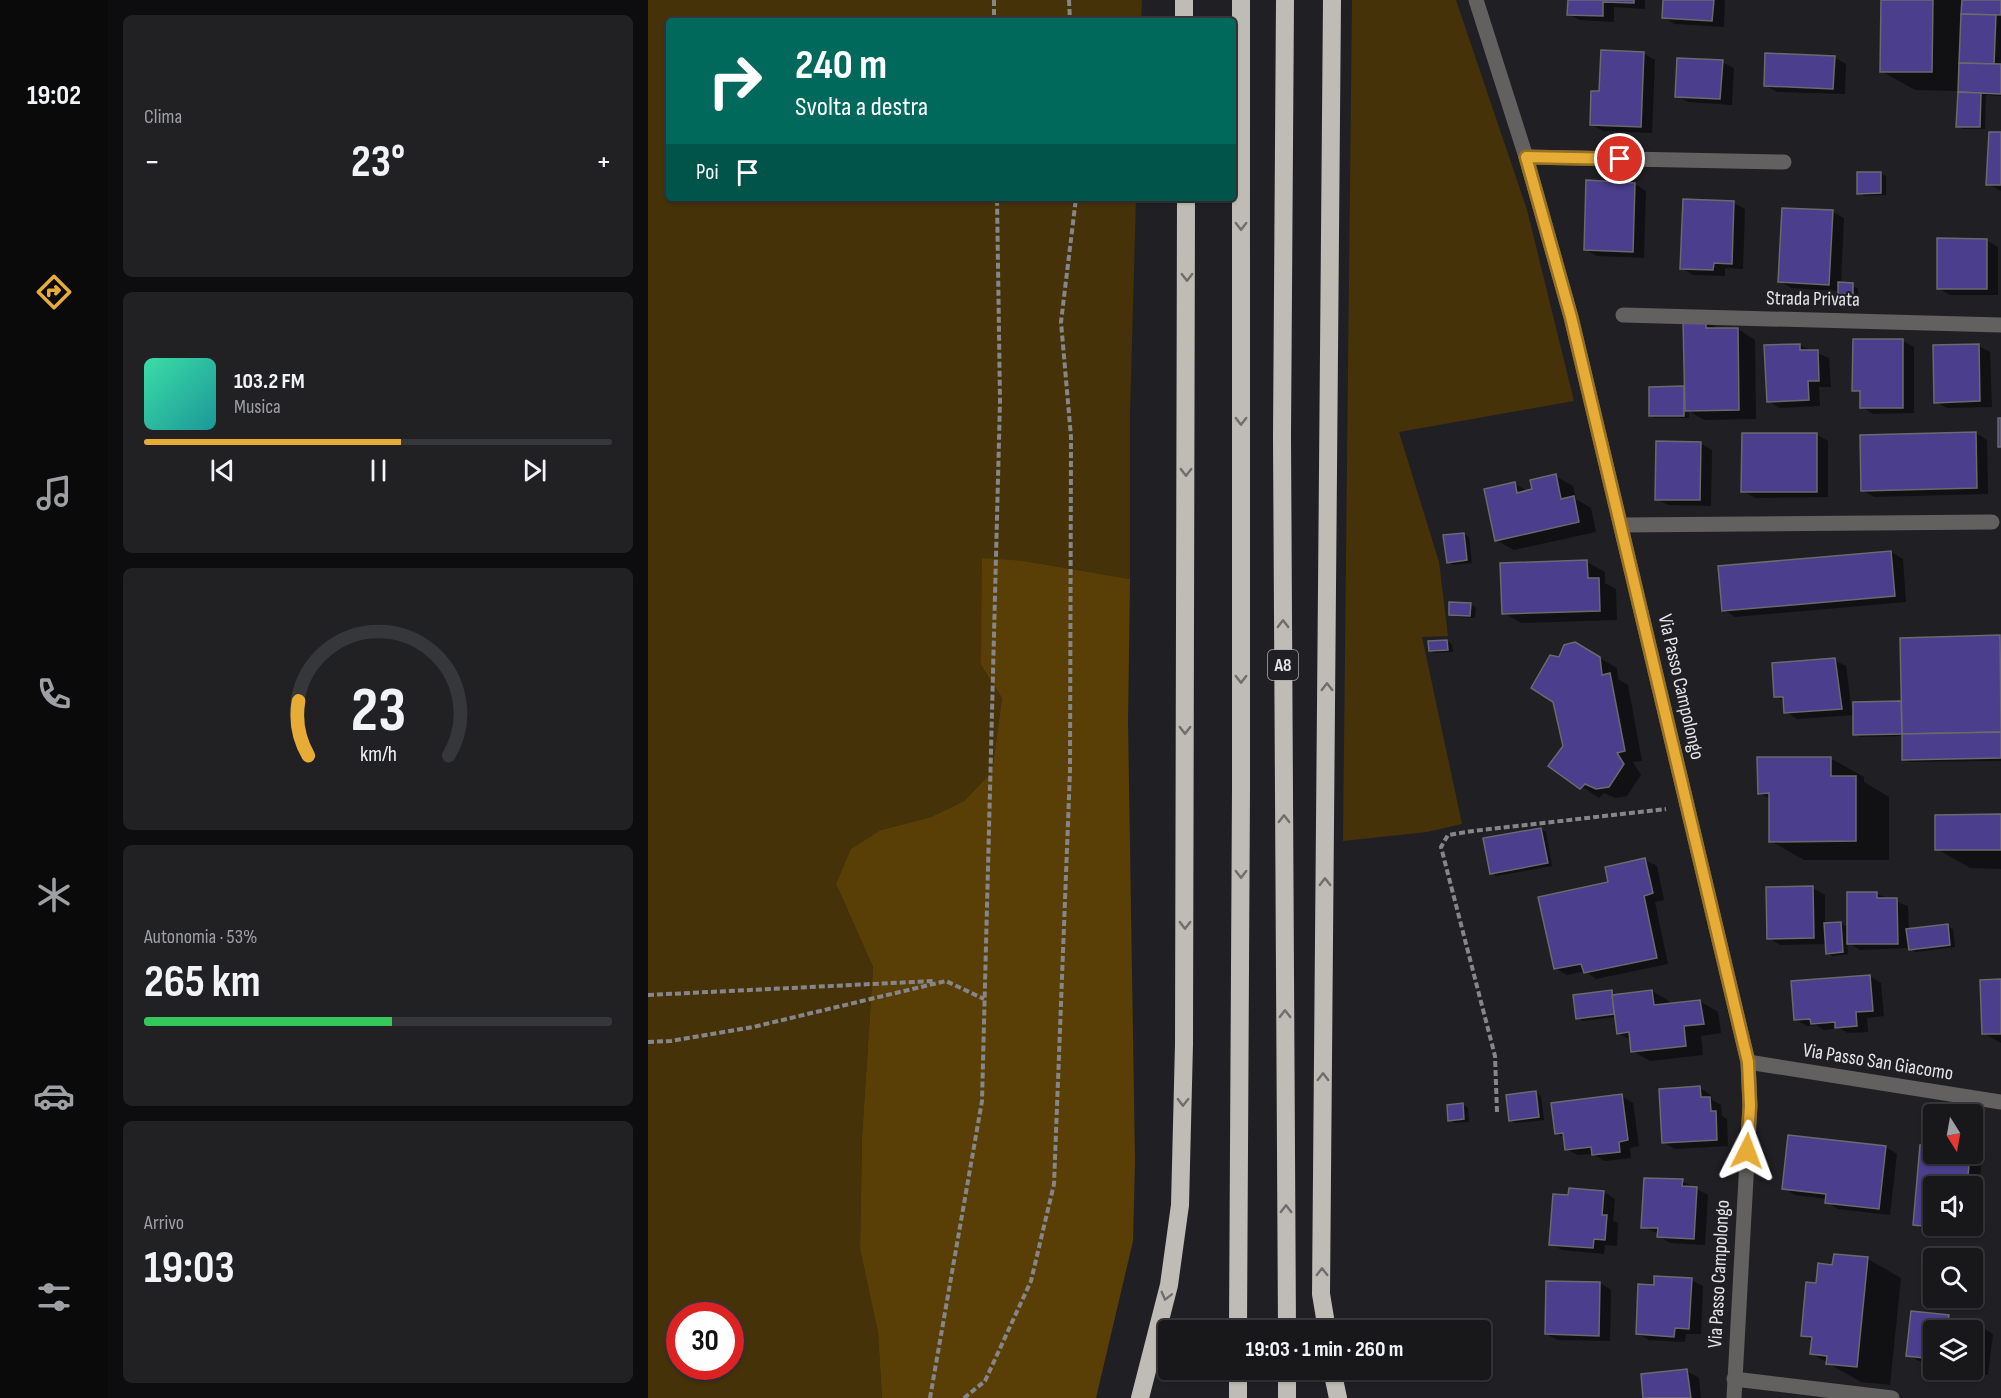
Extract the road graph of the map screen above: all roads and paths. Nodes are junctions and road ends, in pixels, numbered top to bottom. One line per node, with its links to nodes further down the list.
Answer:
1 (994, 0): 8 (path)
2 (1069, 0): 9 (path)
3 (1184, 0): 10 (highway)
4 (1240, 0): 28 (highway, A8, one-way to 28)
5 (1285, 0): 29 (highway, A8, one-way to 5)
6 (1332, 0): 30 (highway, one-way to 6)
7 (1476, 0): 11 (street, Via Passo Campolongo)
8 (994, 18)
9 (1070, 18)
10 (1184, 18)
11 (1526, 157): 12 (street); 19 (street, Via Passo Campolongo)
12 (1784, 162)
13 (997, 201): 23 (path)
14 (1076, 201): 36 (path)
15 (1186, 201): 37 (highway, one-way to 37)
16 (1623, 315): 17 (street, Strada Privata)
17 (2001, 325)
18 (1992, 522): 19 (street)
19 (1621, 525): 20 (street, Via Passo Campolongo)
20 (1688, 807): 25 (street, Via Passo Campolongo); 27 (path)
21 (946, 981): 22 (path); 23 (path); 24 (path)
22 (648, 995)
23 (984, 999): 35 (path)
24 (648, 1042)
25 (1748, 1062): 26 (street, Via Passo San Giacomo); 31 (street, Via Passo Campolongo)
26 (2001, 1102)
27 (1497, 1112)
28 (1238, 1320)
29 (1287, 1320)
30 (1325, 1320)
31 (1734, 1379): 41 (street, Via Passo Campolongo); 42 (street)
32 (1238, 1380): 38 (highway)
33 (1287, 1380): 39 (highway)
34 (1334, 1380): 40 (highway)
35 (930, 1398)
36 (964, 1398)
37 (1140, 1398)
38 (1238, 1398)
39 (1287, 1398)
40 (1338, 1398)
41 (1734, 1398)
42 (1892, 1398)

